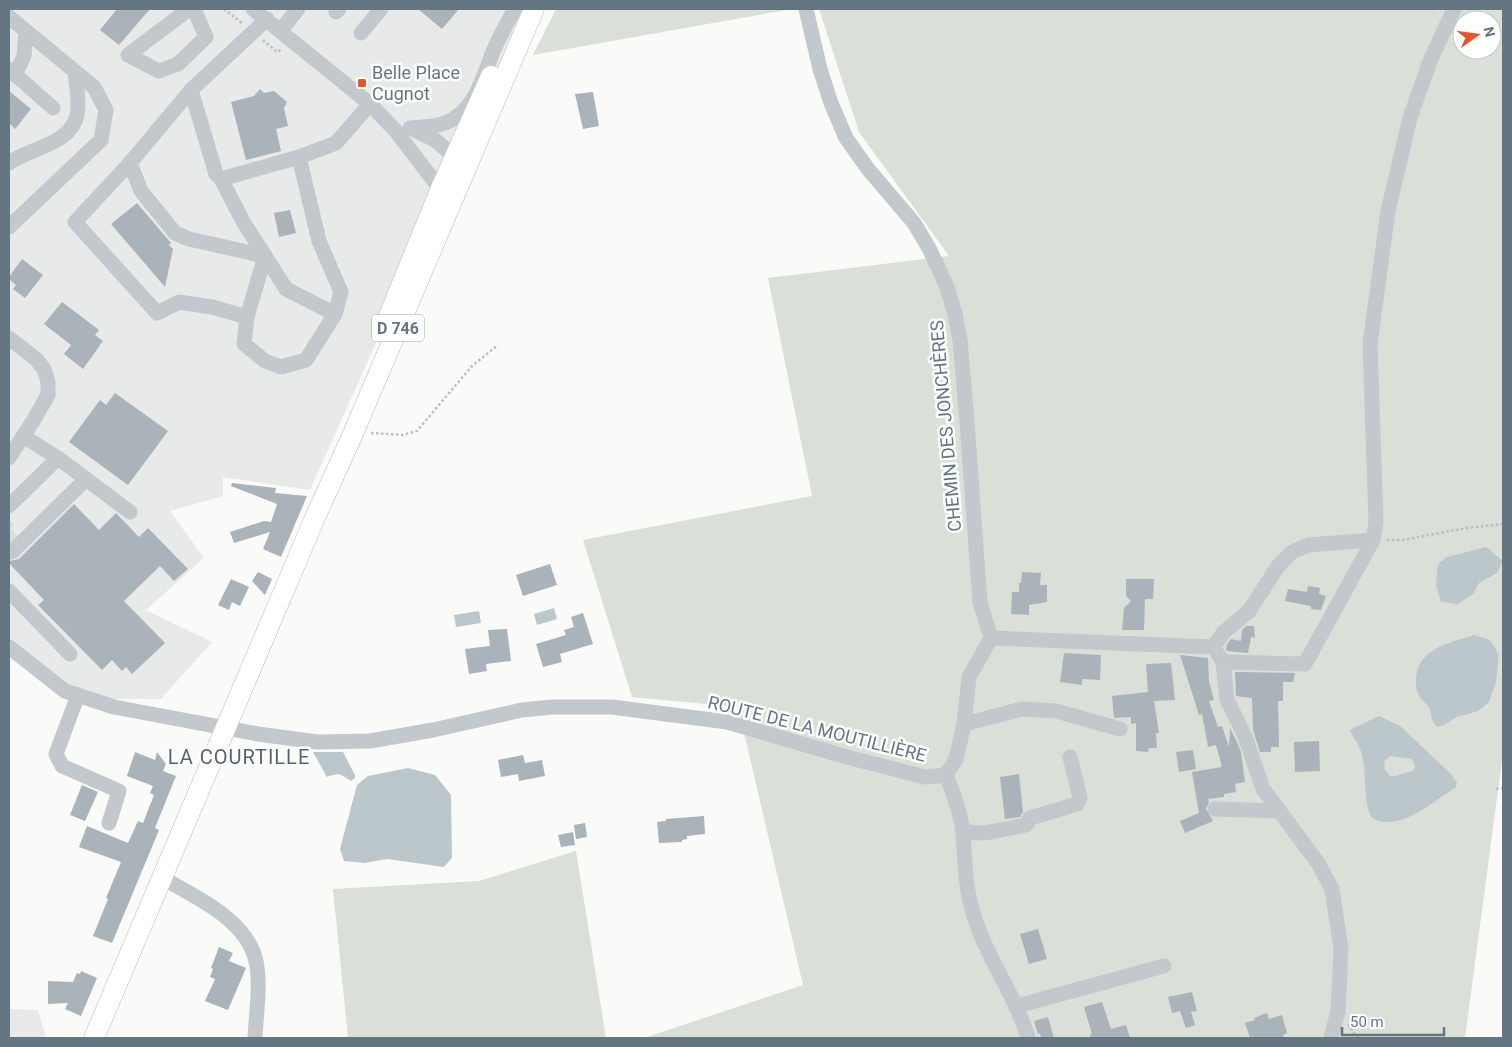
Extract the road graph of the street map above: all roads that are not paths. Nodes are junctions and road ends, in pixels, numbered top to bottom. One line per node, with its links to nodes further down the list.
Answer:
1 (189, 9): 2 (street)
2 (194, 9)
3 (254, 9): 12 (street)
4 (298, 9): 13 (street)
5 (381, 9): 15 (street)
6 (515, 9): 21 (street)
7 (521, 9): 24 (main road, D 746)
8 (534, 9): 22 (main road, D 746)
9 (806, 9): 45 (street, CHEMIN DES JONCHÈRES)
10 (1454, 9): 42 (street)
11 (9, 17): 14 (street)
12 (267, 19): 13 (street); 18 (street)
13 (281, 30): 19 (street)
14 (26, 31): 16 (street); 17 (street)
15 (361, 33)
16 (12, 72): 20 (street)
17 (75, 72): 26 (street); 29 (street)
18 (191, 90): 25 (street); 27 (street)
19 (370, 104): 21 (street); 23 (street); 28 (street)
20 (53, 108)
21 (410, 128): 24 (street)
22 (480, 135): 28 (street); 32 (main road, D 746)
23 (299, 157): 27 (street); 31 (street)
24 (455, 157): 28 (main road, D 746)
25 (130, 163): 30 (street); 33 (street)
26 (9, 164)
27 (221, 179): 30 (street)
28 (448, 183): 32 (street); 41 (main road, D 746)
29 (9, 227)
30 (265, 256): 31 (street); 33 (street)
31 (335, 314): 33 (street)
32 (403, 316): 41 (main road, D 746)
33 (247, 317)
34 (9, 338): 35 (street)
35 (23, 436): 36 (street); 37 (street)
36 (9, 458)
37 (58, 458): 38 (street); 39 (street)
38 (86, 479): 40 (street); 43 (street)
39 (9, 506)
40 (130, 512)
41 (314, 520): 52 (main road, D 746)
42 (1373, 540): 46 (street); 49 (street)
43 (12, 552)
44 (9, 591): 48 (street)
45 (991, 638): 46 (street); 51 (street, ROUTE DE LA MOUTILLIÈRE)
46 (1213, 647): 49 (street)
47 (9, 648): 50 (street, ROUTE DE LA MOUTILLIÈRE)
48 (70, 654)
49 (1223, 662): 57 (street)
50 (78, 695): 52 (street, ROUTE DE LA MOUTILLIÈRE); 58 (street)
51 (964, 724): 53 (street); 55 (street, ROUTE DE LA MOUTILLIÈRE)
52 (227, 727): 55 (street, ROUTE DE LA MOUTILLIÈRE); 60 (main road, D 746)
53 (1120, 729)
54 (1070, 757): 59 (street)
55 (946, 775): 59 (street)
56 (1215, 809): 57 (street)
57 (1280, 811): 66 (street)
58 (109, 823)
59 (963, 832): 62 (street)
60 (162, 878): 63 (main road, D 746); 64 (street)
61 (1164, 966): 62 (street)
62 (1016, 1006): 65 (street)
63 (94, 1038)
64 (255, 1038)
65 (1028, 1038)
66 (1330, 1038)

